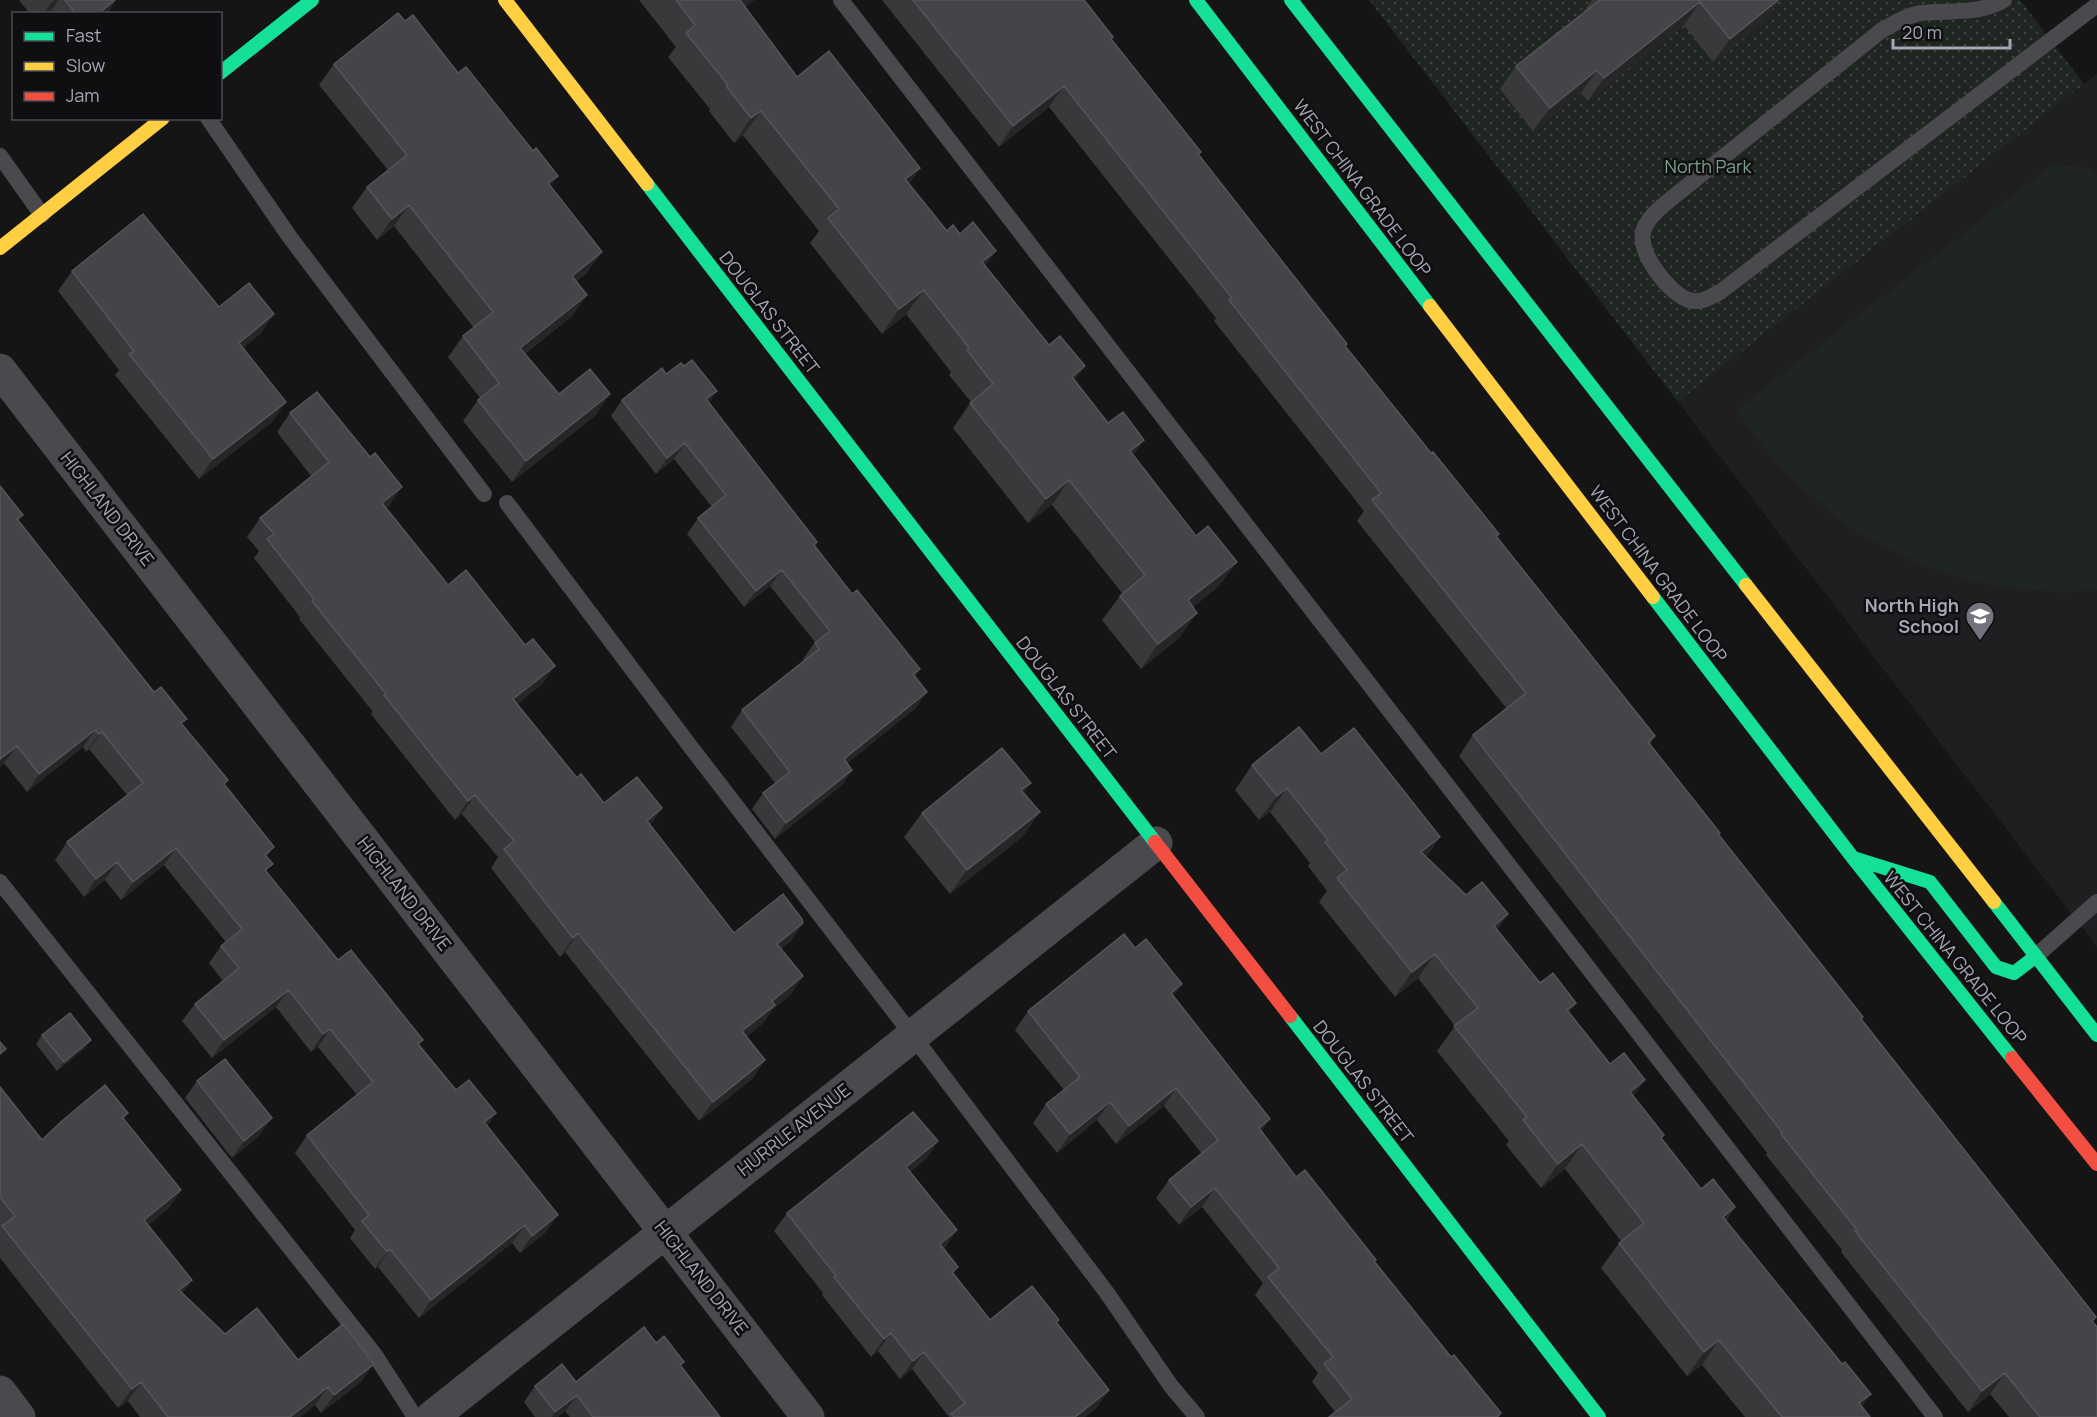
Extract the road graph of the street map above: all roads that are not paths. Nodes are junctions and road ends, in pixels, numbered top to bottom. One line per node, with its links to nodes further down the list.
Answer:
1 (312, 0): 8 (main road)
2 (505, 0): 17 (main road, DOUGLAS STREET)
3 (841, 0): 33 (lane)
4 (1196, 0): 18 (main road, WEST CHINA GRADE LOOP)
5 (1291, 0): 21 (main road)
6 (2004, 0): 7 (lane)
7 (2097, 5)
8 (222, 71)
9 (161, 120): 12 (main road)
10 (209, 120): 15 (lane)
11 (0, 156): 12 (lane)
12 (42, 215): 13 (main road)
13 (0, 248)
14 (0, 370): 25 (street, HIGHLAND DRIVE)
15 (484, 494)
16 (507, 503): 23 (lane)
17 (1156, 843): 23 (street, HURRLE AVENUE); 32 (main road, DOUGLAS STREET)
18 (1853, 858): 21 (main road); 24 (main road, WEST CHINA GRADE LOOP)
19 (0, 882): 28 (lane)
20 (2097, 902): 21 (lane)
21 (2036, 956): 22 (main road)
22 (2097, 1035)
23 (913, 1036): 25 (street, HURRLE AVENUE); 31 (lane)
24 (2097, 1164)
25 (665, 1232): 29 (street, HURRLE AVENUE); 30 (street, HIGHLAND DRIVE)
26 (0, 1392): 27 (street)
27 (19, 1417)
28 (415, 1417)
29 (432, 1417)
30 (808, 1417)
31 (1197, 1417)
32 (1599, 1417)
33 (1935, 1417)

